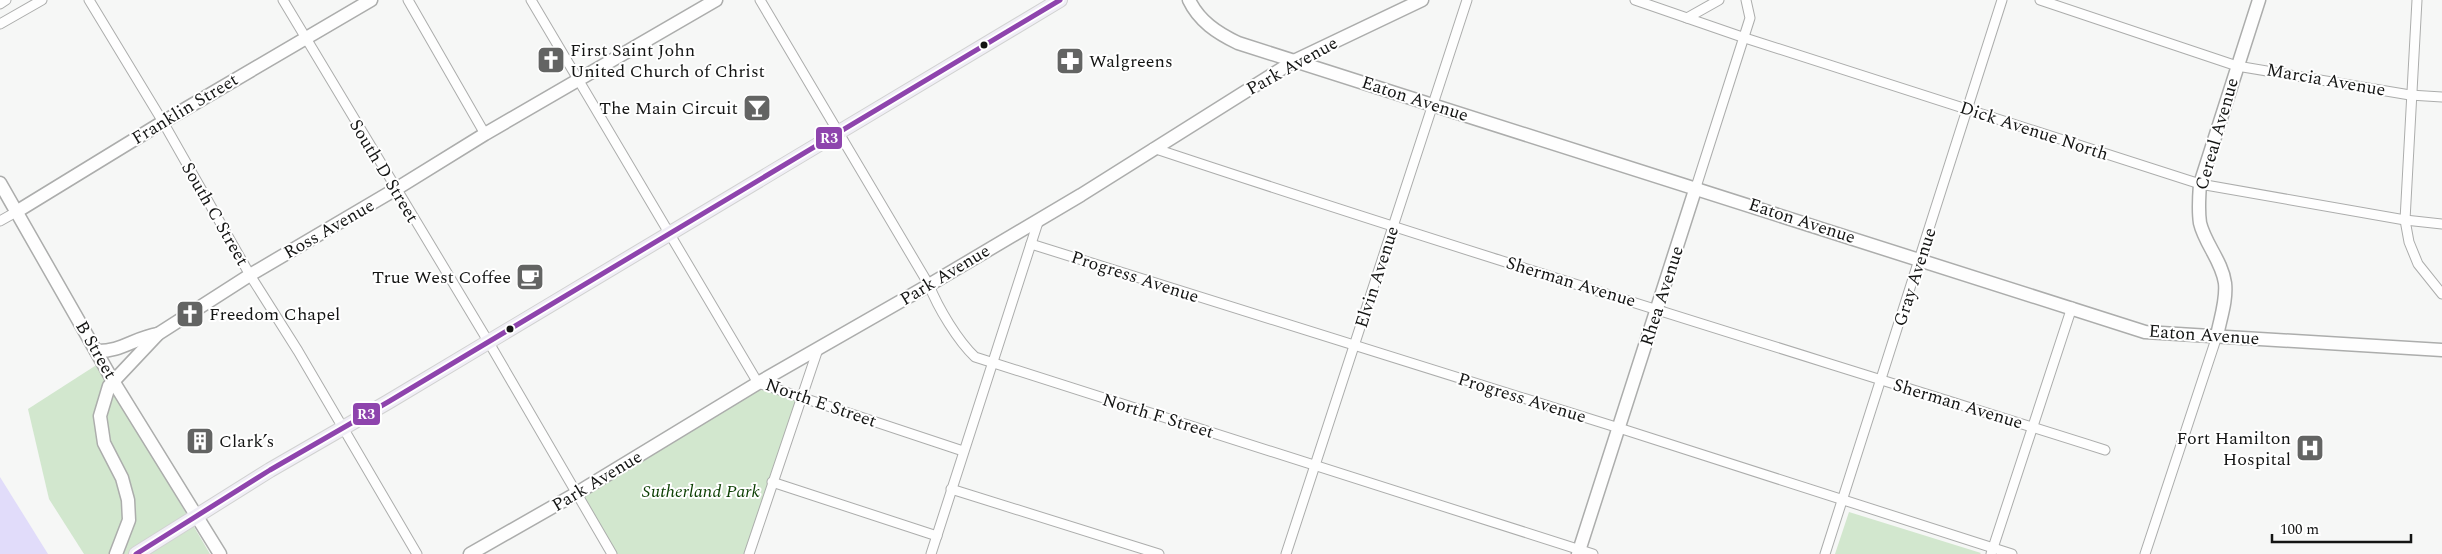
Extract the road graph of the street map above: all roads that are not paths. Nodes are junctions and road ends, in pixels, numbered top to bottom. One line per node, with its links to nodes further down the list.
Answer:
1 (6, 0): 21 (street)
2 (42, 0): 23 (street)
3 (88, 0): 33 (street, South C Street)
4 (283, 0): 25 (street, South D Street)
5 (371, 0): 25 (main road, Franklin Street)
6 (408, 0): 35 (street)
7 (531, 0): 28 (street, North E Street)
8 (716, 0): 28 (main road, Ross Avenue)
9 (760, 0): 34 (street, North F Street)
10 (1060, 0): 34 (main road)
11 (1189, 0): 26 (main road, Eaton Avenue)
12 (1422, 0): 26 (main road, Park Avenue)
13 (1467, 0): 31 (street, Elvin Avenue)
14 (1635, 0): 22 (street, Dick Avenue North)
15 (1719, 0): 22 (street)
16 (1746, 0): 24 (street, Rhea Avenue)
17 (2002, 0): 32 (street, Gray Avenue)
18 (2040, 0): 27 (street, Marcia Avenue)
19 (2259, 0): 27 (main road, Cereal Avenue)
20 (2417, 0): 29 (street)
21 (0, 4)
22 (1687, 18): 24 (street, Dick Avenue North)
23 (0, 24)
24 (1745, 38): 32 (street, Dick Avenue North); 39 (street, Rhea Avenue)
25 (305, 39): 33 (main road, Franklin Street); 40 (street, South D Street)
26 (1294, 61): 31 (main road, Eaton Avenue); 36 (main road, Park Avenue)
27 (2237, 66): 29 (street, Marcia Avenue); 38 (main road, Cereal Avenue)
28 (579, 80): 35 (main road, Ross Avenue); 47 (street, North E Street)
29 (2410, 95): 30 (street, Marcia Avenue); 43 (street)
30 (2442, 97)
31 (1434, 105): 39 (main road, Eaton Avenue); 46 (street, Elvin Avenue)
32 (1967, 109): 38 (street, Dick Avenue North); 49 (street, Gray Avenue)
33 (162, 122): 41 (main road, Franklin Street); 50 (street, South C Street)
34 (838, 132): 47 (main road); 51 (street, North F Street)
35 (485, 134): 40 (main road, Ross Avenue)
36 (1153, 148): 42 (main road, Park Avenue); 46 (street, Sherman Avenue)
37 (0, 183): 41 (main road, B Street)
38 (2200, 184): 43 (street, Dick Avenue North); 56 (main road, Cereal Avenue)
39 (1696, 187): 49 (main road, Eaton Avenue); 54 (main road, Rhea Avenue)
40 (396, 189): 50 (main road, Ross Avenue); 57 (street, South D Street)
41 (16, 212): 44 (street, Franklin Street); 61 (main road, B Street)
42 (1039, 218): 48 (street); 51 (main road, Park Avenue)
43 (2405, 220): 45 (street, Dick Avenue North); 52 (street)
44 (0, 221)
45 (2442, 224)
46 (1393, 228): 54 (street, Sherman Avenue); 58 (street, Elvin Avenue)
47 (669, 233): 57 (main road); 65 (street, North E Street)
48 (1031, 244): 58 (street, Progress Avenue); 62 (street)
49 (1920, 259): 53 (main road, Eaton Avenue); 63 (street, Gray Avenue)
50 (250, 275): 55 (main road, Ross Avenue); 68 (street, South C Street)
51 (929, 285): 59 (main road, Park Avenue); 62 (street, North F Street)
52 (2442, 294)
53 (2072, 307): 56 (main road, Eaton Avenue); 67 (street)
54 (1657, 308): 63 (street, Sherman Avenue); 69 (main road, Rhea Avenue)
55 (158, 334): 61 (main road); 64 (main road, Ross Avenue)
56 (2217, 336): 60 (main road, Eaton Avenue); 94 (street, Cereal Avenue)
57 (488, 341): 68 (main road); 75 (street, South D Street)
58 (1354, 346): 69 (street, Progress Avenue); 72 (street, Elvin Avenue)
59 (818, 348): 65 (main road, Park Avenue); 66 (street)
60 (2442, 350)
61 (96, 351): 64 (main road, B Street)
62 (992, 364): 71 (street); 72 (street, North F Street)
63 (1882, 380): 67 (street, Sherman Avenue); 76 (street, Gray Avenue)
64 (113, 381): 77 (main road, B Street); 81 (main road, Ross Avenue)
65 (758, 383): 66 (street, North E Street); 75 (main road, Park Avenue)
66 (801, 398): 71 (street, North E Street); 73 (street)
67 (2032, 427): 70 (street, Sherman Avenue); 79 (street)
68 (342, 428): 77 (main road); 84 (street, South C Street)
69 (1619, 428): 76 (street, Progress Avenue); 80 (main road, Rhea Avenue)
70 (2105, 450)
71 (963, 451): 74 (street)
72 (1315, 465): 80 (street, North F Street); 90 (street, Elvin Avenue)
73 (772, 482): 78 (street); 87 (street)
74 (951, 488): 78 (street); 89 (street)
75 (577, 493): 85 (main road, Park Avenue); 86 (street, South D Street)
76 (1843, 500): 79 (street, Progress Avenue); 92 (street, Gray Avenue)
77 (196, 514): 82 (main road); 83 (main road, B Street)
78 (937, 536): 88 (street)
79 (1992, 551): 93 (street, Progress Avenue)
80 (1579, 552): 91 (street, North F Street)
81 (116, 554)
82 (136, 554)
83 (220, 554)
84 (417, 554)
85 (470, 554)
86 (612, 554)
87 (749, 554)
88 (931, 554)
89 (1158, 554)
90 (1286, 554)
91 (1593, 554)
92 (1825, 554)
93 (2012, 554)
94 (2144, 554)

